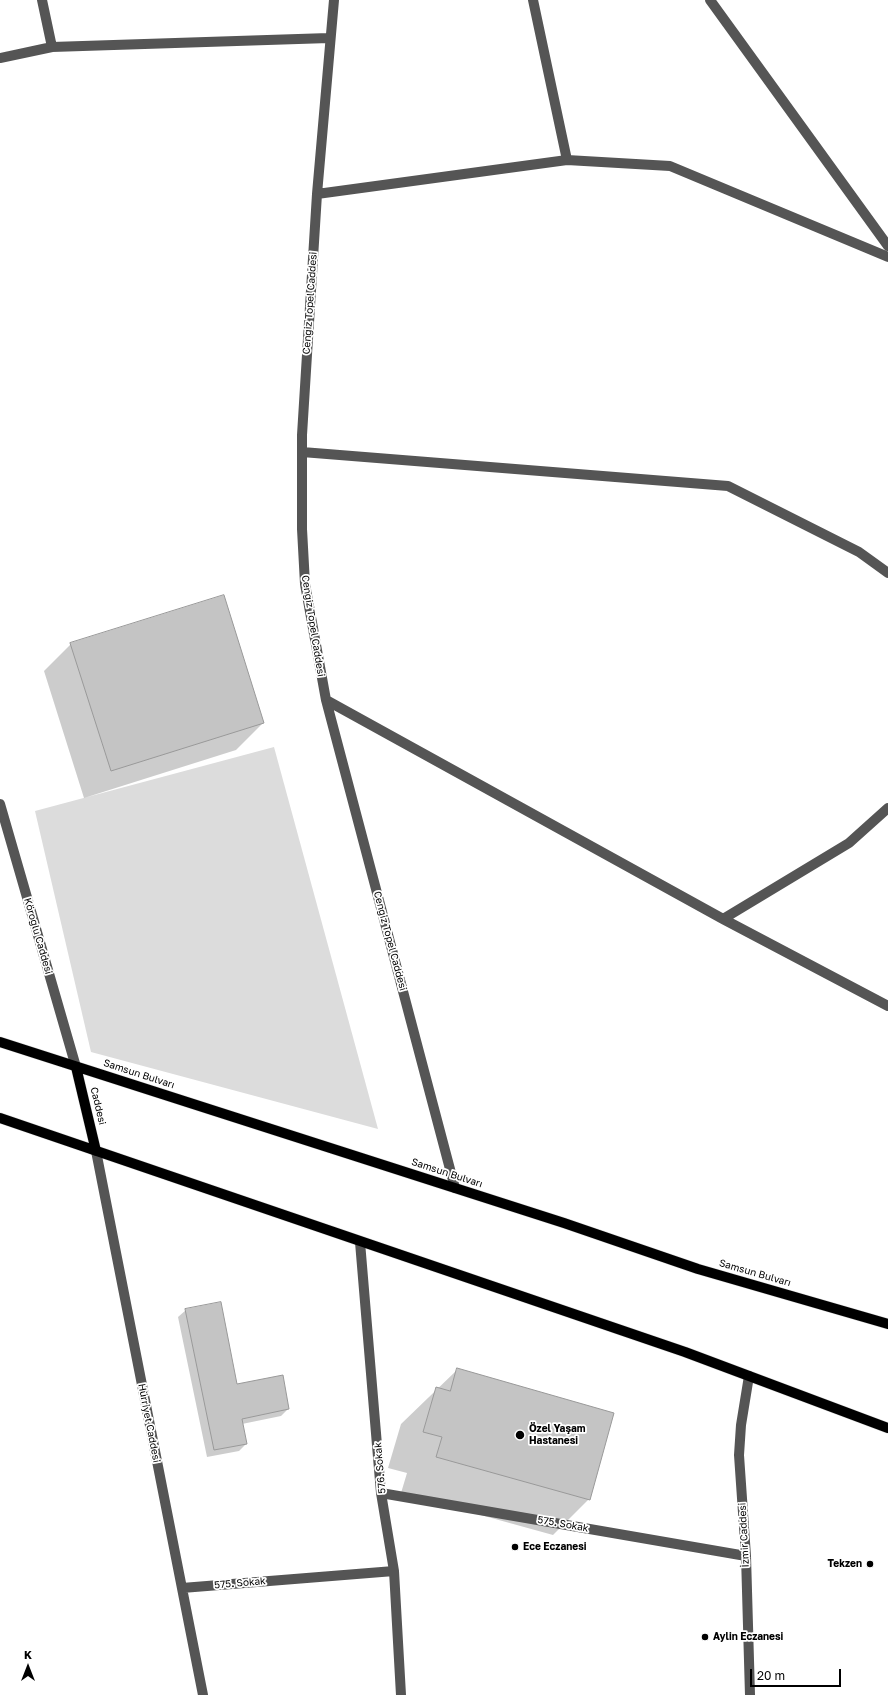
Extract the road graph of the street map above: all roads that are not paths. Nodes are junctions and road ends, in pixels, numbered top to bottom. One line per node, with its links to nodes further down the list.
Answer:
1 (42, 0): 6 (street)
2 (334, 0): 5 (street, Cengiz Topel Caddesi)
3 (533, 0): 8 (street)
4 (710, 0): 10 (street)
5 (329, 38): 6 (street); 9 (street, Cengiz Topel Caddesi)
6 (52, 47): 7 (street)
7 (0, 58)
8 (567, 160): 9 (street); 11 (street)
9 (317, 194): 12 (street, Cengiz Topel Caddesi)
10 (888, 246)
11 (888, 257)
12 (302, 452): 13 (street); 14 (street, Cengiz Topel Caddesi)
13 (888, 572)
14 (326, 700): 17 (street); 23 (street, Cengiz Topel Caddesi)
15 (0, 804): 20 (street, Köroğlu Caddesi)
16 (888, 808): 17 (street)
17 (722, 919): 18 (street)
18 (888, 1006)
19 (0, 1042): 20 (main road, Samsun Bulvarı)
20 (76, 1067): 22 (main road, Caddesi); 23 (main road, Samsun Bulvarı)
21 (0, 1118): 22 (main road)
22 (96, 1151): 24 (main road); 31 (street, Hürriyet Caddesi)
23 (455, 1188): 25 (main road, Samsun Bulvarı)
24 (360, 1242): 26 (main road); 28 (street, 576. Sokak)
25 (888, 1324)
26 (749, 1376): 27 (main road); 29 (street, İzmir Caddesi)
27 (888, 1428)
28 (381, 1493): 29 (street, 575. Sokak); 30 (street, 576. Sokak)
29 (746, 1556): 34 (street, İzmir Caddesi)
30 (394, 1571): 31 (street, 575. Sokak); 33 (street, 576. Sokak)
31 (182, 1588): 32 (street, Hürriyet Caddesi)
32 (203, 1695)
33 (401, 1695)
34 (750, 1695)

